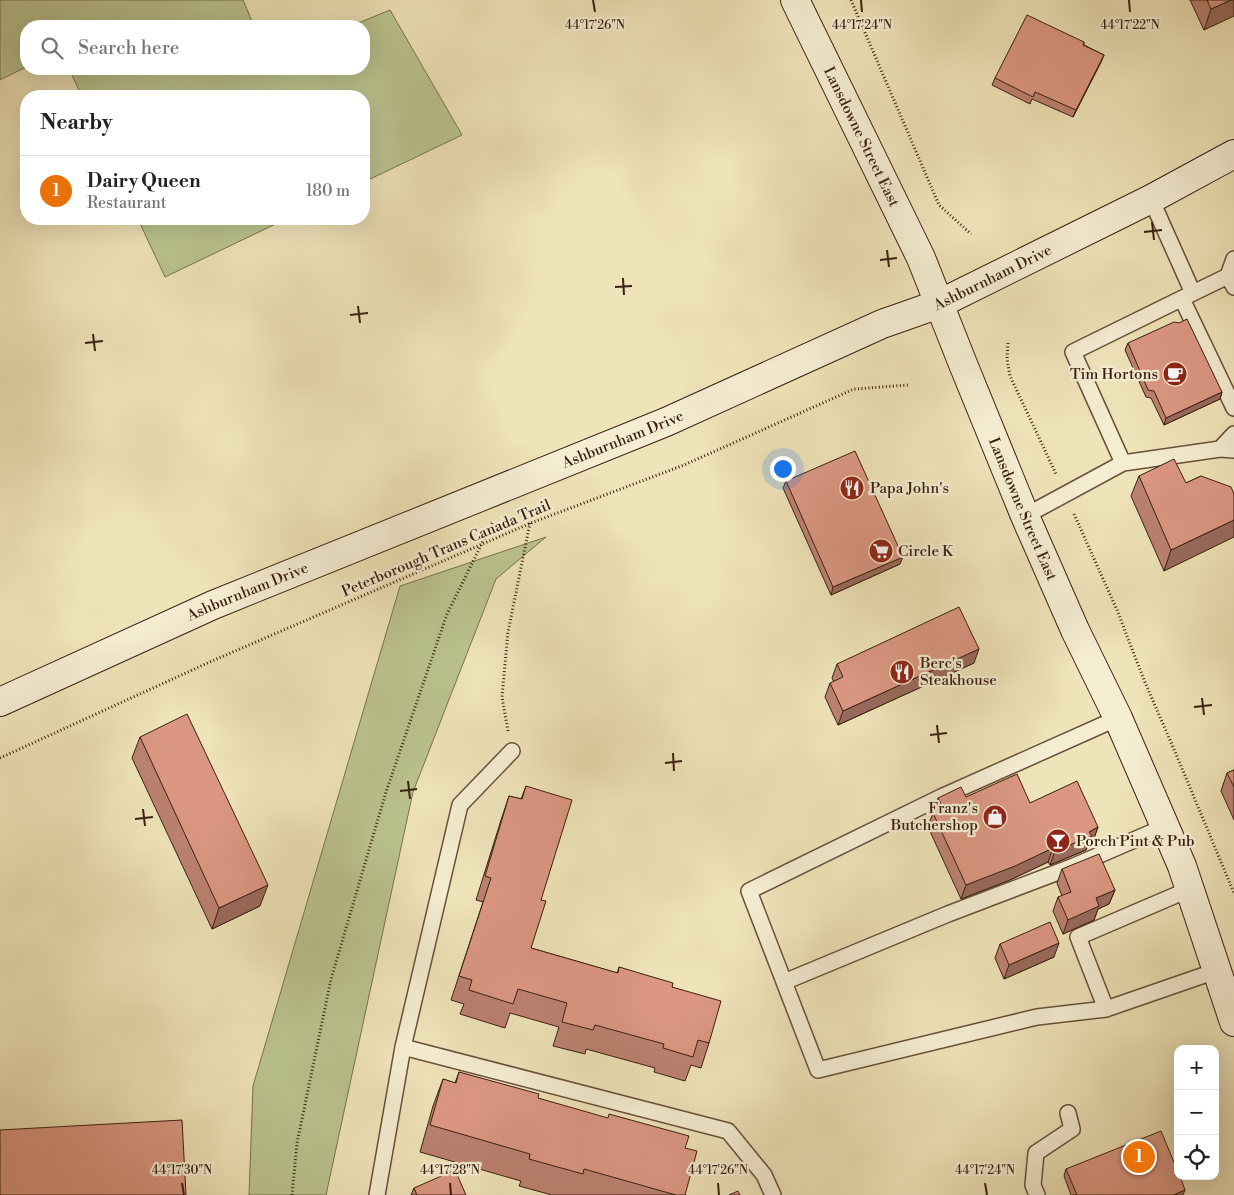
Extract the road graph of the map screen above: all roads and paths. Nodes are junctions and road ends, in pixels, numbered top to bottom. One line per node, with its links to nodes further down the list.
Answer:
1 (795, 0): 9 (main road, Lansdowne Street East)
2 (851, 0): 5 (path)
3 (1234, 154): 4 (main road, Ashburnham Drive)
4 (1152, 199): 8 (lane); 9 (main road, Ashburnham Drive)
5 (971, 234)
6 (1234, 259): 7 (lane)
7 (1231, 282): 8 (lane)
8 (1187, 296): 12 (lane); 15 (lane)
9 (939, 304): 16 (main road, Ashburnham Drive); 18 (main road, Lansdowne Street East)
10 (1008, 343): 17 (path)
11 (909, 385): 19 (path, Peterborough Trans Canada Trail)
12 (1234, 408)
13 (1234, 434): 14 (lane)
14 (1227, 449): 15 (lane)
15 (1123, 464): 17 (lane)
16 (512, 483): 20 (path); 21 (main road, Ashburnham Drive)
17 (1065, 494): 18 (lane); 27 (path)
18 (1025, 516): 22 (main road, Lansdowne Street East)
19 (531, 523): 20 (path, Peterborough Trans Canada Trail); 23 (path)
20 (482, 544): 24 (path, Peterborough Trans Canada Trail); 34 (path)
21 (0, 702)
22 (1118, 718): 25 (main road, Lansdowne Street East); 29 (lane)
23 (512, 751): 32 (lane)
24 (0, 758)
25 (1164, 827): 26 (main road, Lansdowne Street East); 29 (lane)
26 (1190, 889): 28 (main road, Lansdowne Street East); 30 (lane)
27 (1234, 893)
28 (1216, 971): 30 (lane); 31 (main road, Lansdowne Street East)
29 (784, 982): 30 (lane)
30 (1106, 1009)
31 (1234, 1022)
32 (403, 1047): 35 (lane); 36 (lane)
33 (1068, 1113): 37 (lane)
34 (292, 1195)
35 (377, 1195)
36 (773, 1195)
37 (1037, 1195)

